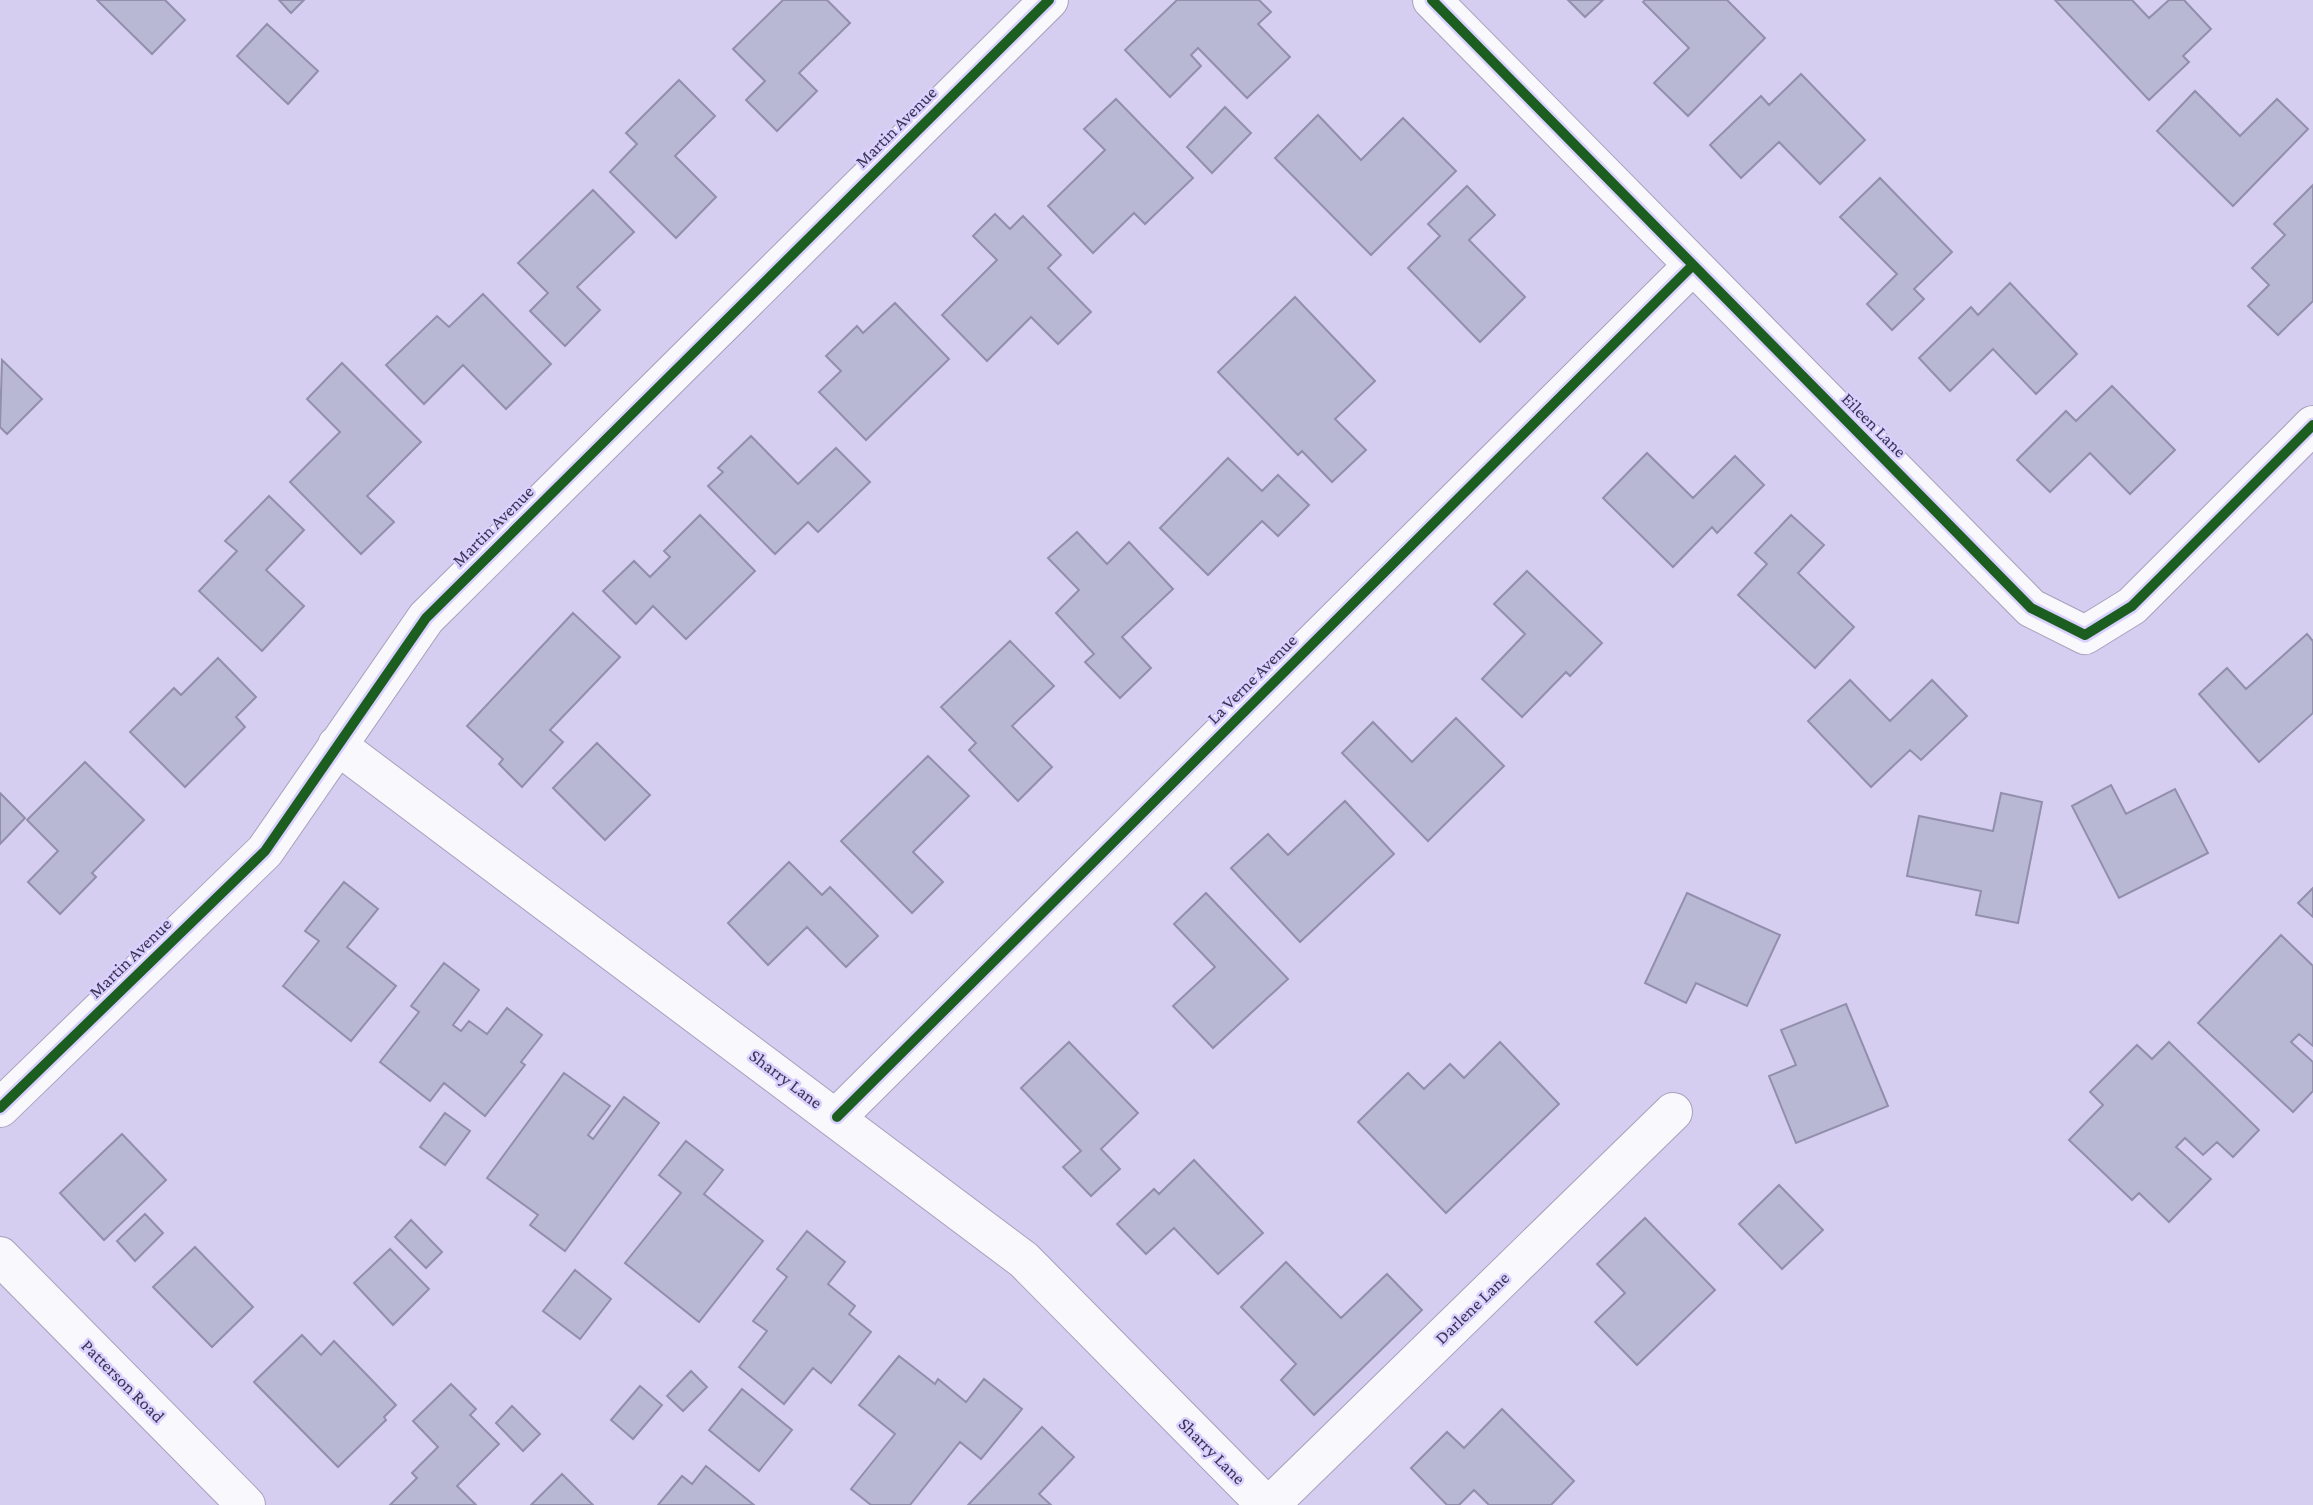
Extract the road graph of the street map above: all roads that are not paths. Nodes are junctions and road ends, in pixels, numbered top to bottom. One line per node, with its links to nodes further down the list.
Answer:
1 (1049, 0): 5 (street, Martin Avenue)
2 (1432, 0): 3 (street, Eileen Lane)
3 (1692, 266): 4 (street, Eileen Lane); 8 (street, La Verne Avenue)
4 (2313, 425)
5 (337, 745): 6 (street, Martin Avenue); 8 (street, Sharry Lane)
6 (0, 1108)
7 (1673, 1112): 11 (street, Darlene Lane)
8 (837, 1117): 11 (street, Sharry Lane)
9 (0, 1256): 10 (street, Patterson Road)
10 (246, 1505)
11 (1268, 1505)

